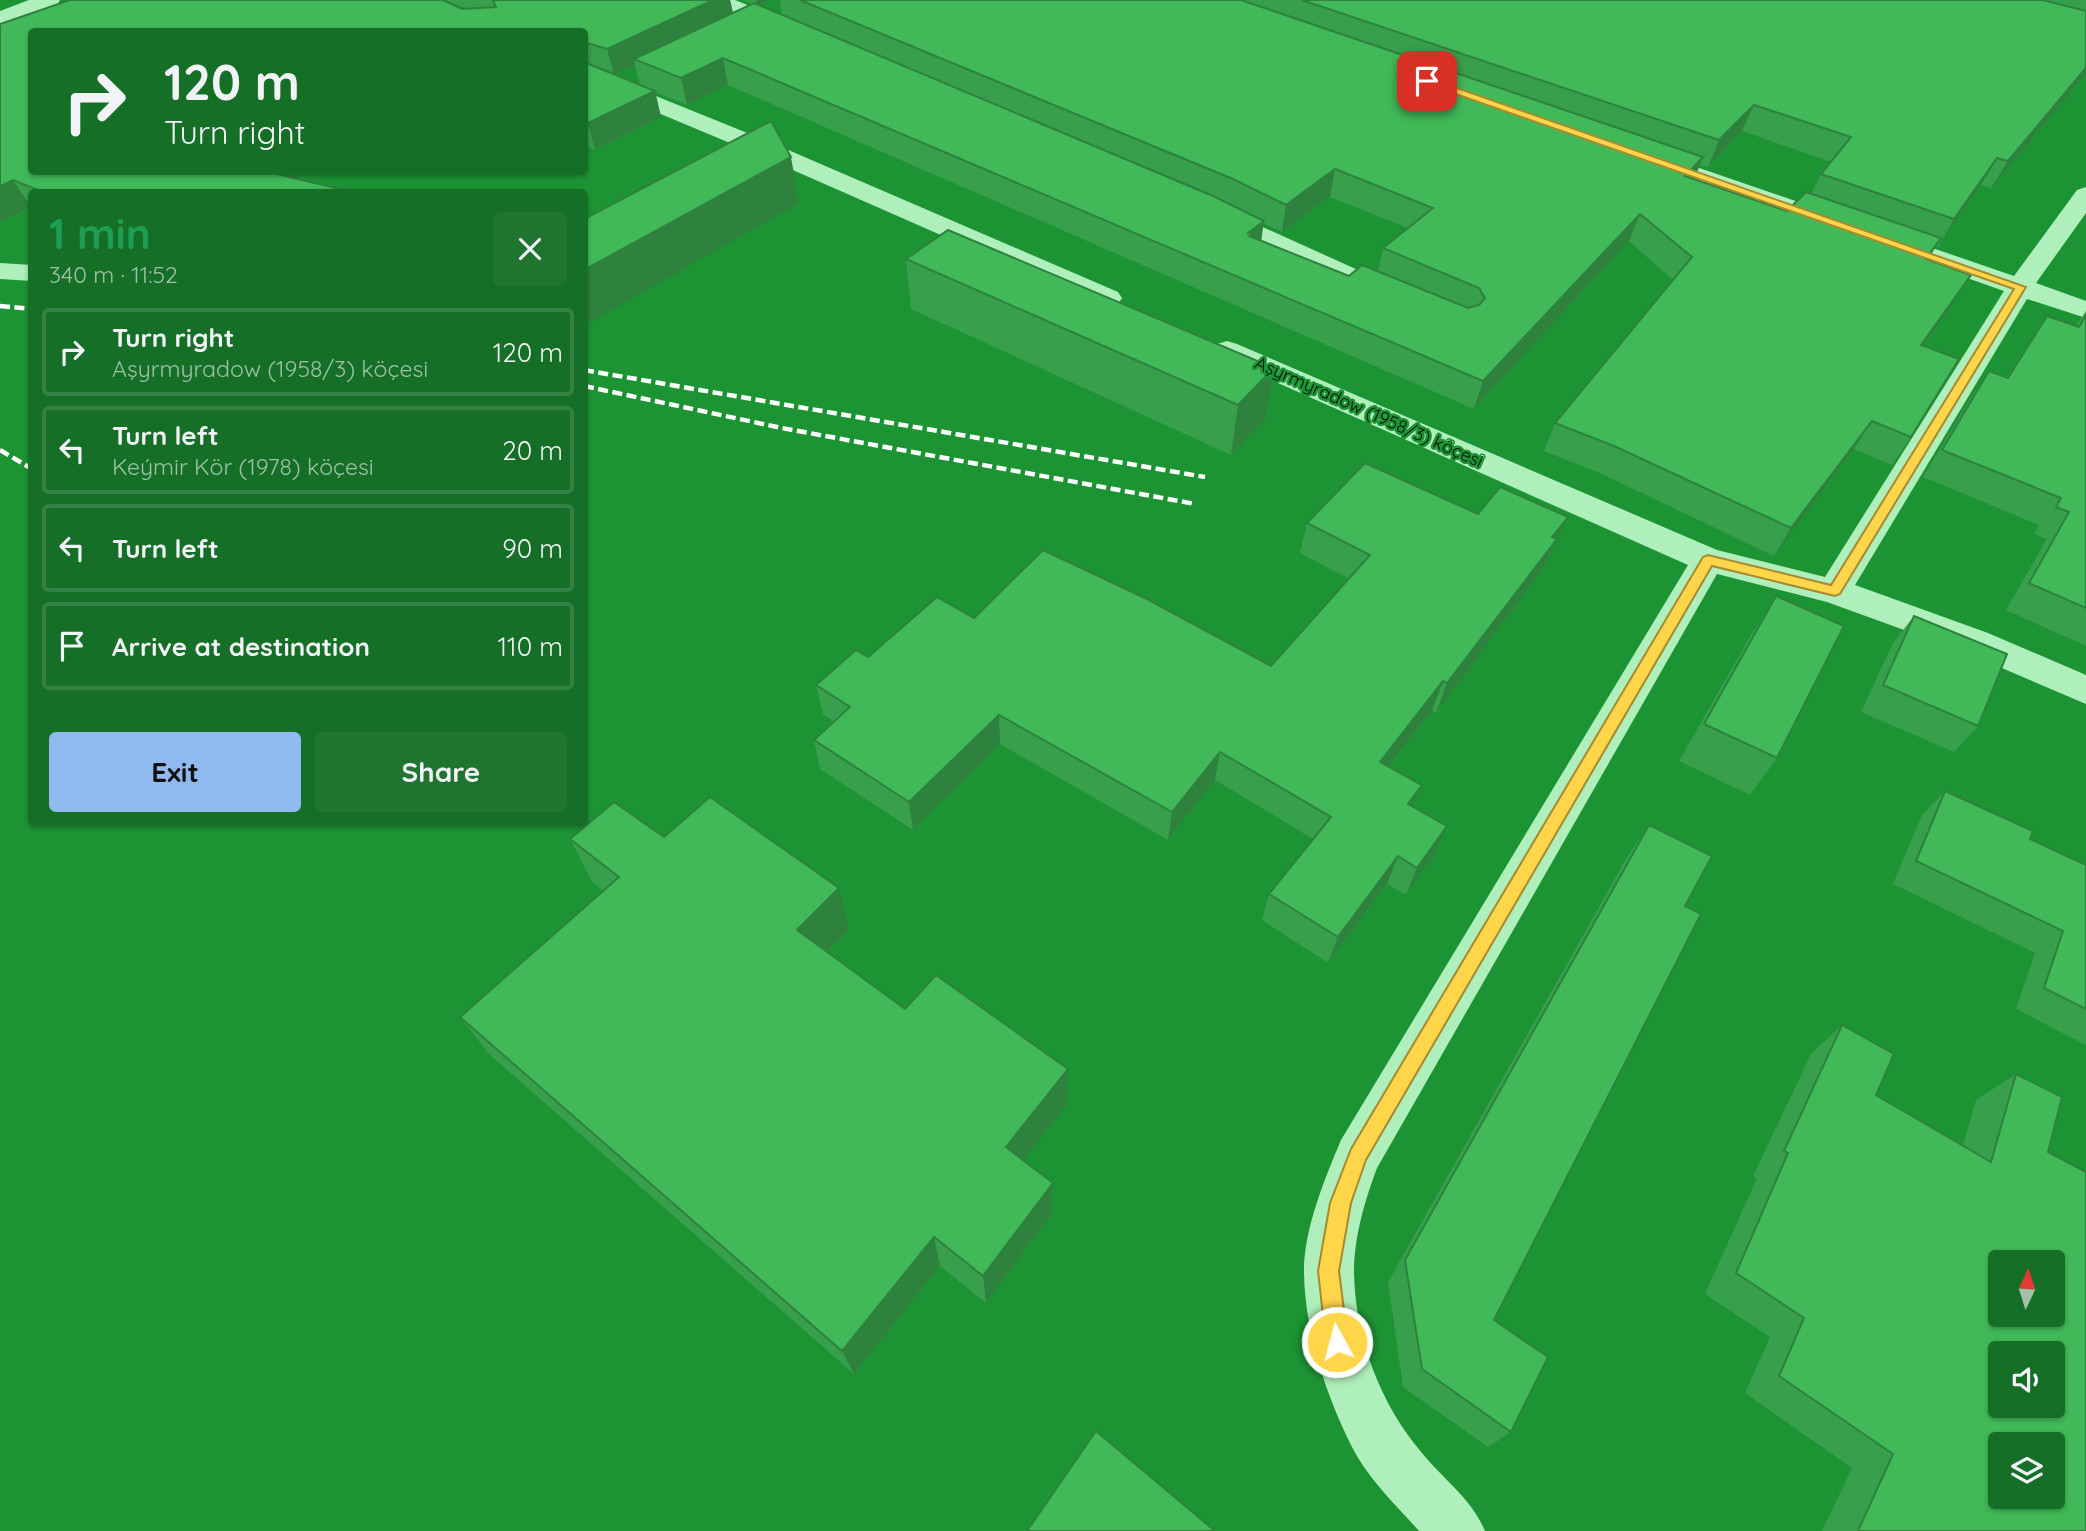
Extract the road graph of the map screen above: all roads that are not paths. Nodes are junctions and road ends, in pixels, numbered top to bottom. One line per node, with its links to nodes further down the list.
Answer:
1 (49, 0): 5 (street)
2 (717, 0): 4 (street)
3 (782, 6): 4 (street)
4 (759, 17): 6 (street); 7 (street)
5 (0, 18)
6 (735, 29)
7 (810, 39)
8 (588, 75): 16 (street)
9 (1627, 150): 14 (street)
10 (2086, 195): 14 (street)
11 (1195, 204): 15 (street)
12 (0, 271): 13 (street)
13 (28, 274)
14 (2020, 287): 17 (street); 20 (street)
15 (1375, 288)
16 (1133, 309)
17 (2086, 310)
18 (1197, 337): 19 (street, Aşyrmyradow (1958/3) köçesi)
19 (1708, 560): 20 (street, Aşyrmyradow (1958/3) köçesi); 22 (street)
20 (1835, 591): 21 (street, Aşyrmyradow (1958/3) köçesi)
21 (2086, 690)
22 (1457, 1531)

